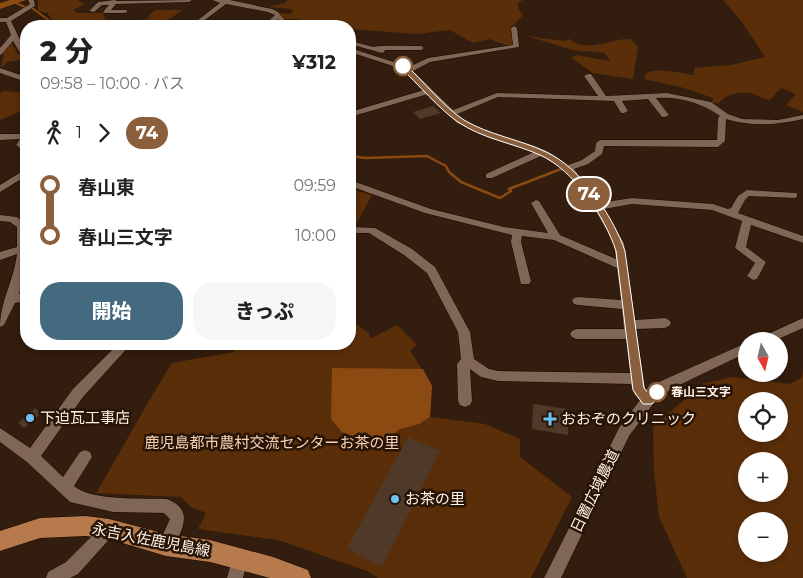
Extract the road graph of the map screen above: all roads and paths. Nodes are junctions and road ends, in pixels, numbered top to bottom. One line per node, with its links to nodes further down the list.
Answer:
1 (31, 0): 11 (street)
2 (189, 0): 4 (street)
3 (215, 0): 5 (street)
4 (140, 1): 6 (street); 8 (street)
5 (226, 1): 9 (street); 13 (street)
6 (115, 2): 7 (street); 8 (street)
7 (92, 11)
8 (125, 11): 12 (street)
9 (278, 16): 14 (street); 15 (street)
10 (0, 20): 11 (street)
11 (8, 20): 17 (street)
12 (125, 20)
13 (201, 20)
14 (273, 20)
15 (282, 20)
16 (514, 28): 25 (street)
17 (14, 35): 18 (street); 22 (street)
18 (20, 46)
19 (376, 47): 23 (street)
20 (356, 48): 23 (street)
21 (420, 48): 23 (street)
22 (0, 53)
23 (385, 53): 25 (street)
24 (0, 70): 27 (street)
25 (410, 70): 28 (street)
26 (588, 76): 30 (street)
27 (20, 78)
28 (430, 91): 33 (street); 34 (street)
29 (650, 96): 31 (street); 35 (street); 36 (street)
30 (604, 99): 31 (street); 34 (street)
31 (617, 100): 32 (street)
32 (624, 111)
33 (356, 113)
34 (452, 113): 40 (street)
35 (665, 115)
36 (725, 116): 37 (street); 41 (street)
37 (803, 117)
38 (0, 136): 39 (street)
39 (20, 136)
40 (542, 152): 41 (street); 43 (street)
41 (566, 168): 48 (street)
42 (20, 176): 45 (street)
43 (489, 176)
44 (356, 185): 54 (street)
45 (0, 189)
46 (794, 195): 49 (street)
47 (536, 203): 55 (street)
48 (598, 207): 49 (street); 59 (street)
49 (730, 212): 51 (street)
50 (2, 215): 52 (street)
51 (747, 221): 56 (street); 61 (street)
52 (20, 224)
53 (356, 230): 75 (street)
54 (518, 232): 55 (street); 62 (street)
55 (556, 237): 59 (street)
56 (803, 240)
57 (20, 250): 58 (street)
58 (0, 256)
59 (622, 266): 66 (street)
60 (20, 274): 64 (street)
61 (753, 276)
62 (525, 281)
63 (20, 298): 64 (street)
64 (11, 300): 67 (street)
65 (578, 301): 66 (street)
66 (627, 305): 70 (street)
67 (0, 322)
68 (666, 323): 70 (street)
69 (803, 323): 71 (street)
70 (630, 329): 72 (street); 76 (street)
71 (783, 332)
72 (576, 334)
73 (118, 350): 80 (street)
74 (738, 352): 77 (street, 日置広域農道)
75 (468, 362): 76 (street); 78 (street)
76 (637, 379): 77 (street)
77 (648, 400): 89 (street, 日置広域農道)
78 (465, 401)
79 (0, 434): 80 (street)
80 (32, 457): 82 (street)
81 (85, 457): 82 (street)
82 (65, 488): 85 (street)
83 (108, 530): 84 (main road, 永吉入佐鹿児島線); 85 (main road, 永吉入佐鹿児島線); 87 (street)
84 (0, 541)
85 (166, 545): 86 (main road, 永吉入佐鹿児島線)
86 (238, 568): 88 (main road, 永吉入佐鹿児島線)
87 (54, 578)
88 (300, 578)
89 (552, 578)

